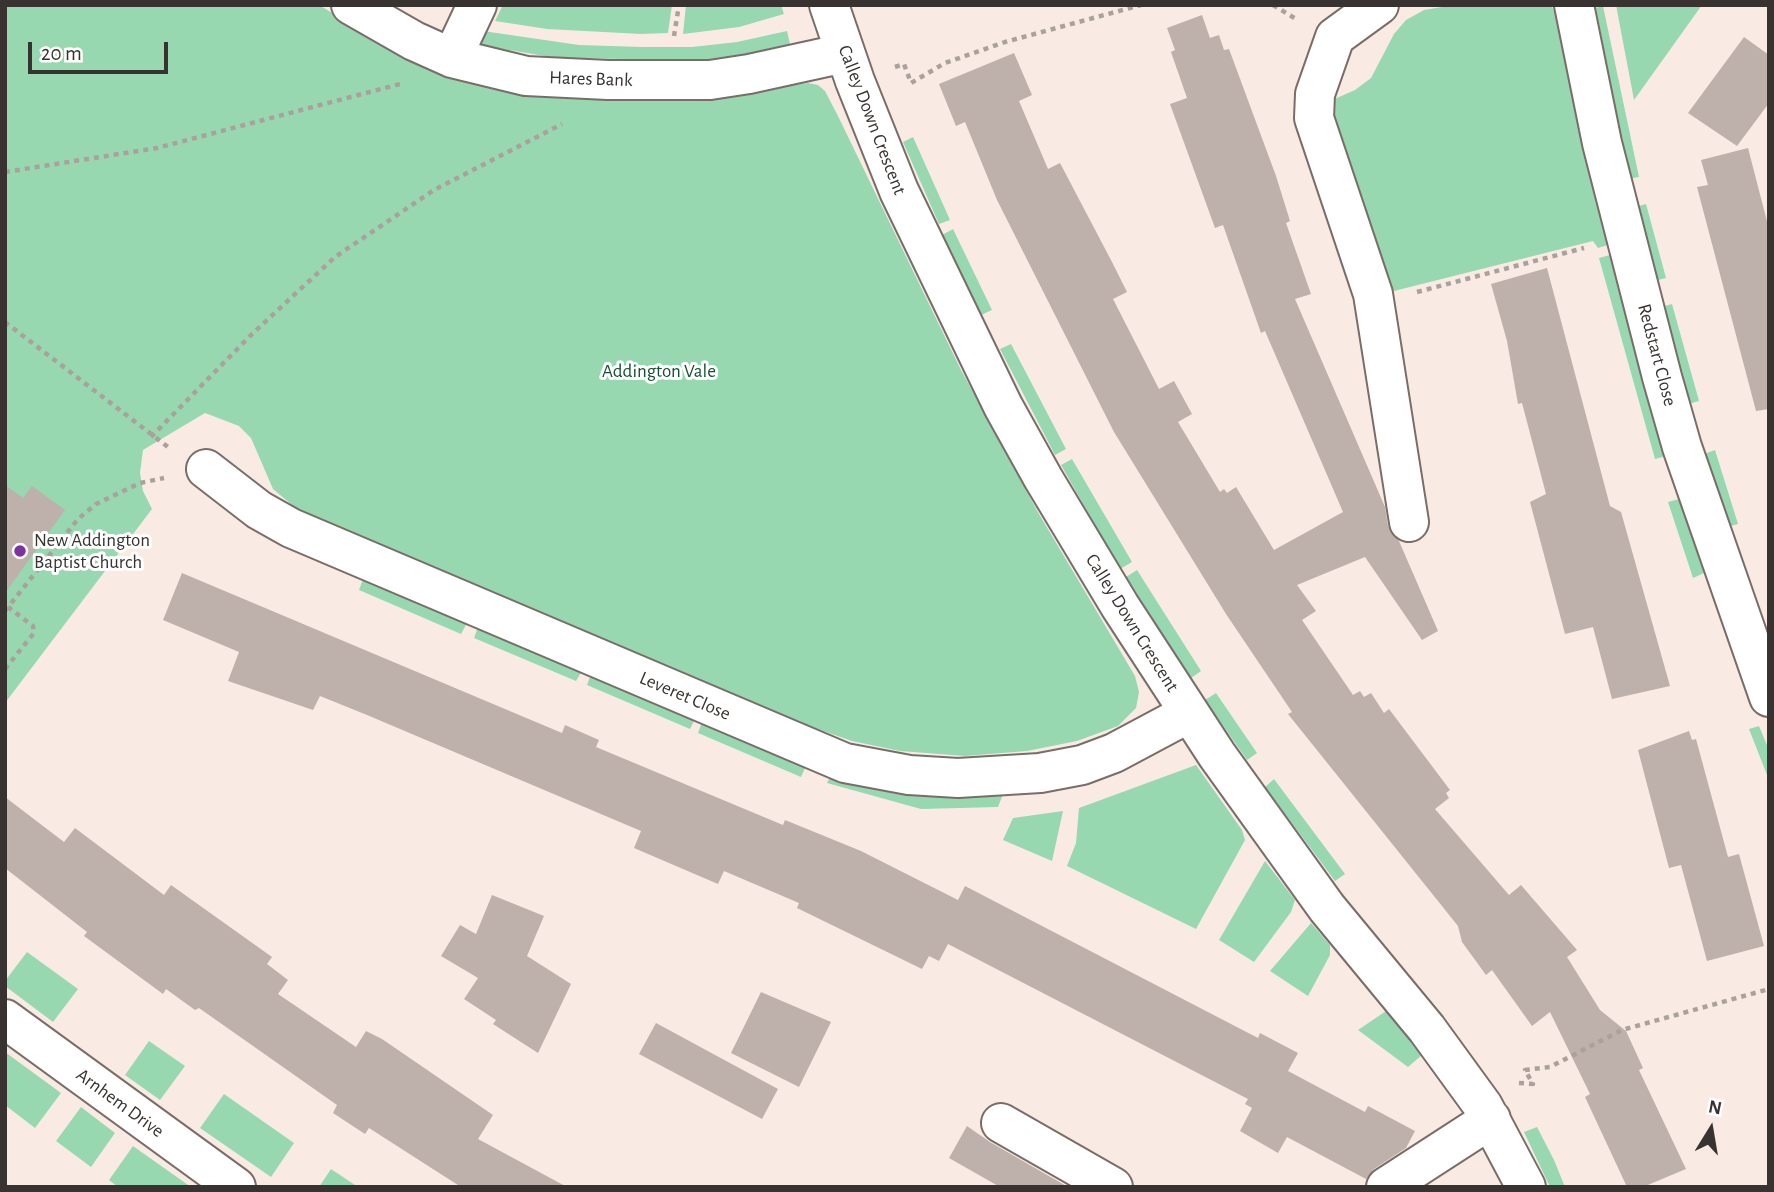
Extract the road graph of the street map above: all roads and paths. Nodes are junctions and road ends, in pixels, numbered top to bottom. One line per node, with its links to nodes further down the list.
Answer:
1 (351, 5): 9 (street, Hares Bank)
2 (477, 5): 9 (street)
3 (679, 5): 8 (path)
4 (829, 5): 10 (street, Calley Down Crescent)
5 (1141, 5): 10 (path)
6 (1379, 5): 14 (street)
7 (1574, 5): 13 (street, Redstart Close)
8 (673, 41)
9 (454, 59): 11 (street, Hares Bank); 12 (path)
10 (850, 67): 11 (street, Hares Bank); 22 (street, Calley Down Crescent)
11 (608, 80): 16 (path)
12 (5, 172)
13 (1627, 246): 14 (path); 21 (street, Redstart Close)
14 (1375, 302): 18 (street)
15 (5, 322): 16 (path)
16 (151, 437): 17 (path)
17 (206, 469): 19 (path); 22 (street, Leveret Close)
18 (1409, 522)
19 (7, 609): 20 (path)
20 (5, 669)
21 (1769, 697)
22 (1189, 713): 25 (street, Calley Down Crescent)
23 (1769, 989): 25 (path)
24 (5, 1019): 27 (street, Arnhem Drive)
25 (1487, 1112): 29 (street); 30 (street, Calley Down Crescent)
26 (1001, 1124): 28 (street)
27 (236, 1187)
28 (1113, 1187)
29 (1386, 1187)
30 (1526, 1187)

